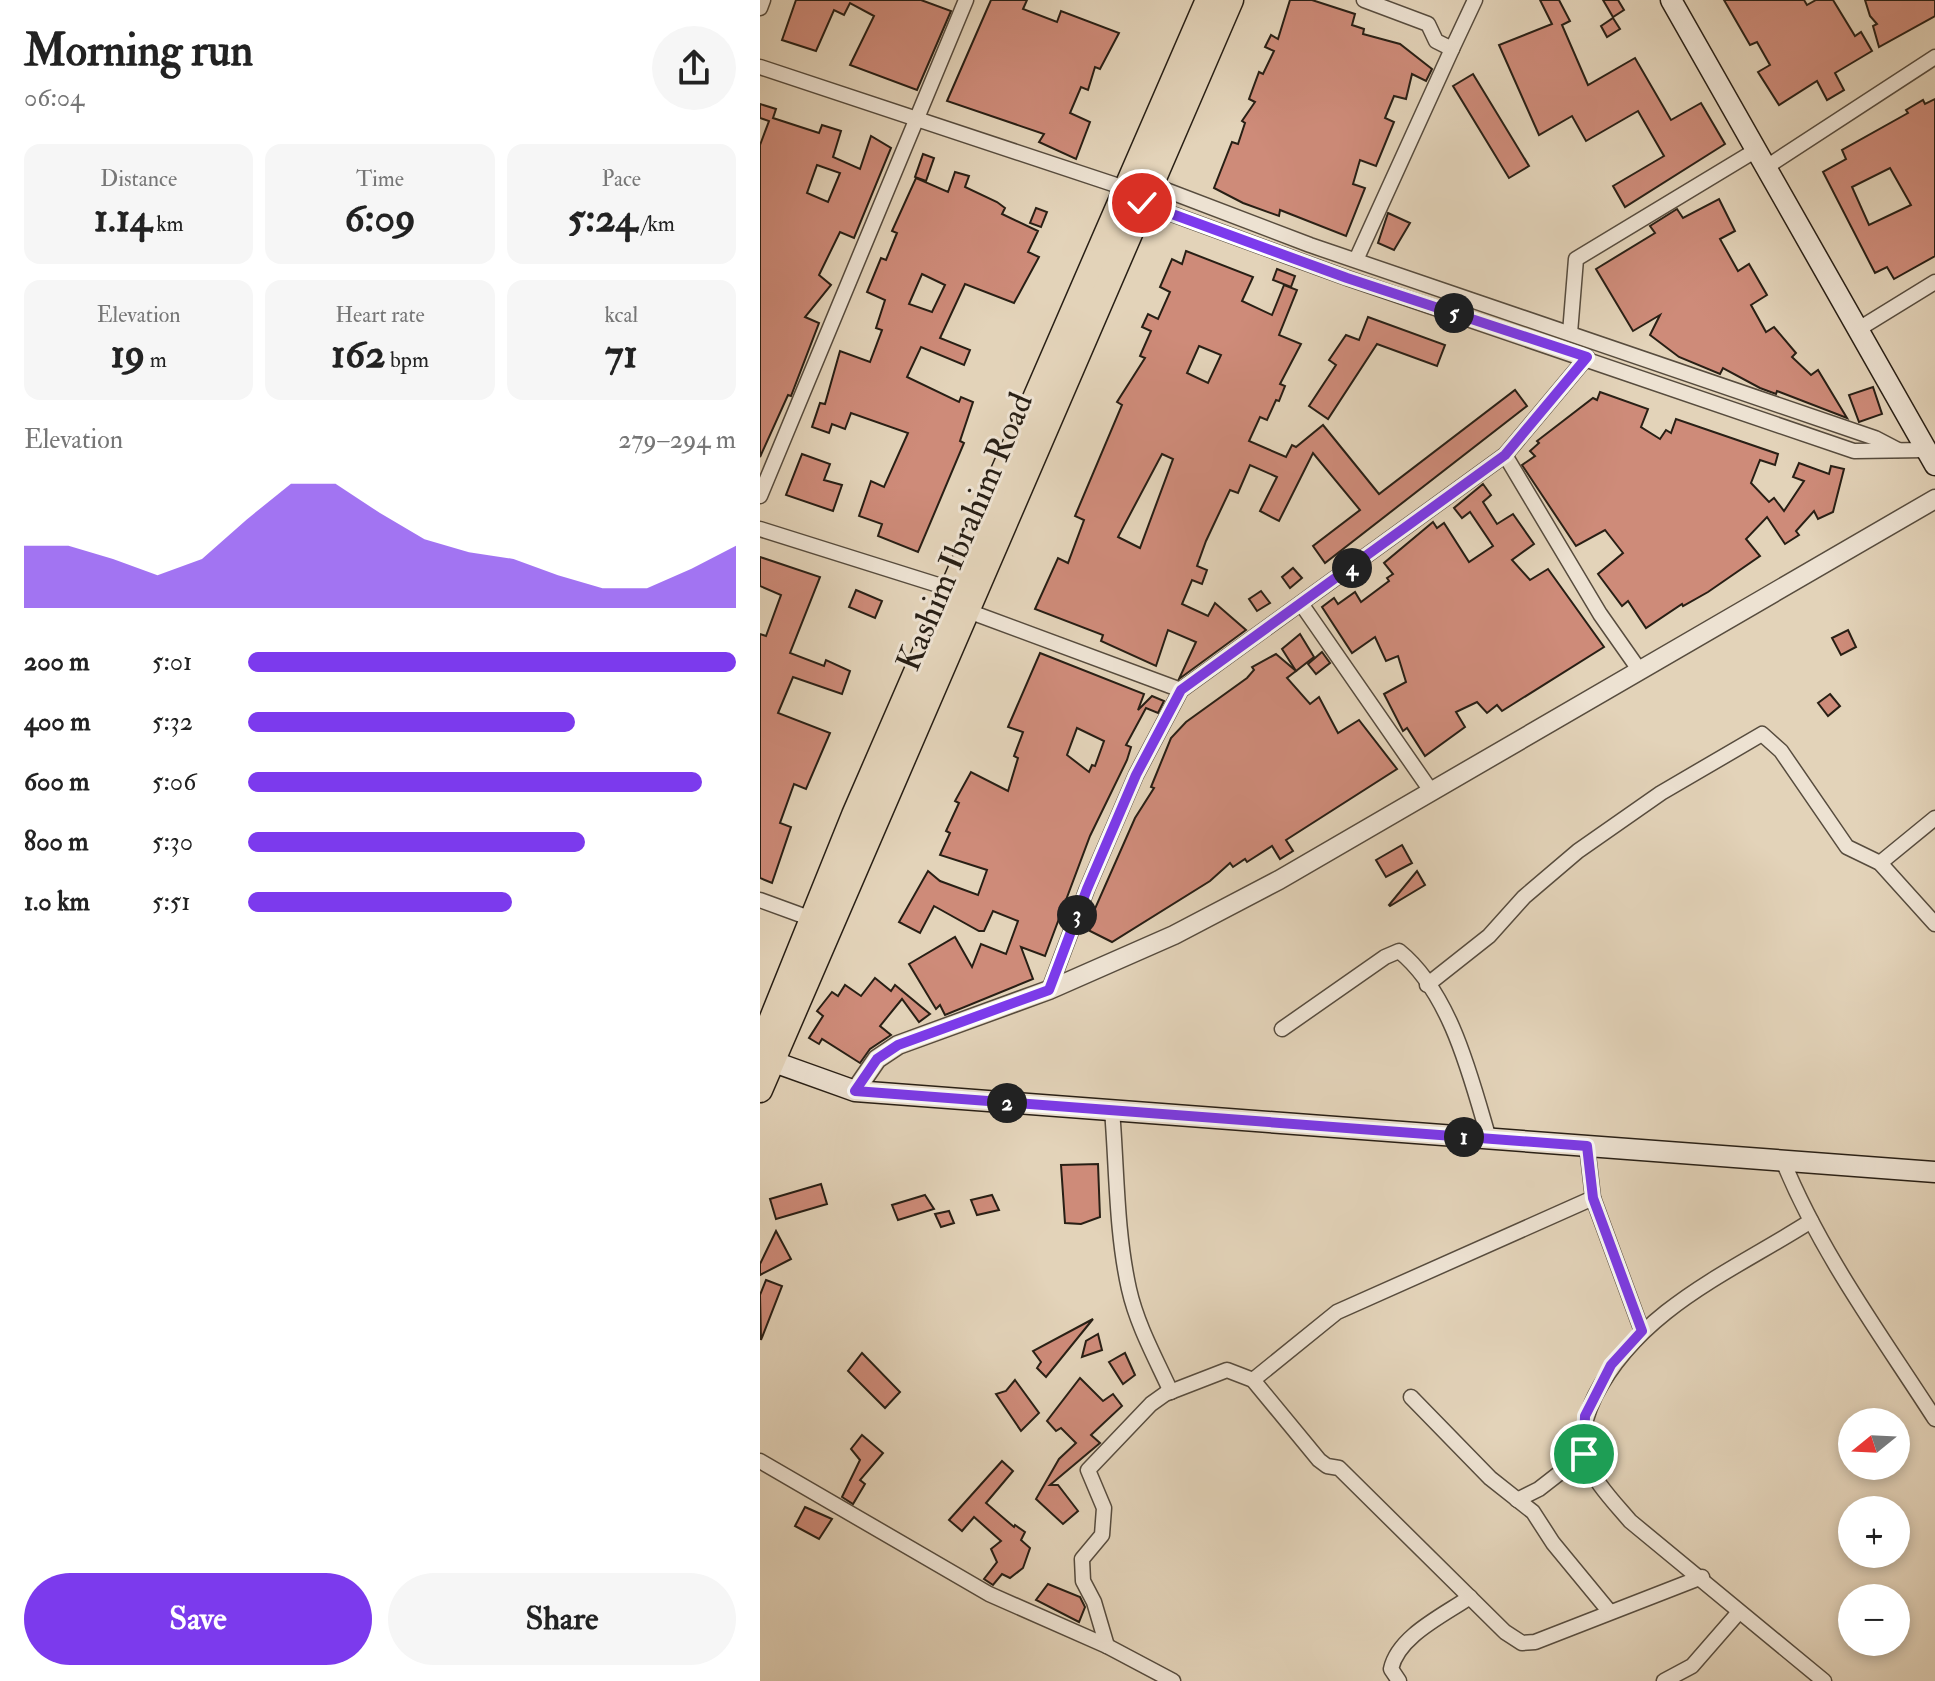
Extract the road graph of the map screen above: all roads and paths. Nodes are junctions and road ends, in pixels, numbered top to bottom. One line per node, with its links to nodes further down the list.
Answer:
1 (763, 0): 8 (street)
2 (966, 0): 12 (street)
3 (1208, 0): 14 (highway, Kashim Ibrahim Road)
4 (1231, 0): 14 (highway, Kashim Ibrahim Road)
5 (1364, 0): 9 (street)
6 (1475, 0): 9 (street)
7 (1671, 0): 13 (main road)
8 (760, 8)
9 (1452, 49): 15 (street)
10 (1935, 57): 13 (street)
11 (760, 67): 12 (street)
12 (914, 121): 14 (street); 23 (street)
13 (1763, 158): 17 (main road); 18 (street)
14 (1140, 192): 15 (street); 19 (street); 26 (highway, Kashim Ibrahim Road); 28 (highway, Kashim Ibrahim Road)
15 (1356, 260): 18 (street)
16 (1935, 282): 17 (street)
17 (1857, 330): 22 (main road)
18 (1570, 333): 20 (street)
19 (1587, 357): 20 (street); 21 (street)
20 (1902, 452): 22 (street)
21 (1505, 455): 27 (street); 29 (street)
22 (1931, 458)
23 (760, 496)
24 (1935, 499): 29 (street)
25 (760, 529): 26 (street)
26 (954, 590): 35 (highway, Kashim Ibrahim Road)
27 (1302, 605): 30 (street); 31 (street)
28 (968, 611): 30 (street); 41 (highway, Kashim Ibrahim Road)
29 (1640, 671): 31 (street)
30 (1181, 690): 38 (street)
31 (1431, 791): 38 (street)
32 (1935, 818): 33 (street)
33 (1880, 863): 36 (street); 37 (street)
34 (760, 900): 35 (street)
35 (812, 919): 39 (highway, Kashim Ibrahim Road)
36 (1935, 924)
37 (1427, 985): 40 (street); 45 (street)
38 (1049, 990): 43 (street)
39 (767, 1016): 41 (highway, Kashim Ibrahim Road)
40 (1282, 1029)
41 (764, 1056): 42 (highway, Kashim Ibrahim Road); 43 (main road)
42 (760, 1090)
43 (855, 1091): 44 (main road)
44 (1112, 1110): 45 (main road); 53 (street)
45 (1489, 1139): 46 (main road)
46 (1587, 1146): 47 (main road); 49 (street)
47 (1783, 1161): 48 (main road); 50 (street)
48 (1935, 1172)
49 (1593, 1198): 51 (street); 52 (street)
50 (1811, 1221): 51 (street); 55 (street)
51 (1642, 1331): 56 (street)
52 (1253, 1380): 53 (street); 60 (street)
53 (1171, 1392): 63 (street)
54 (1411, 1397): 58 (street)
55 (1935, 1419)
56 (1584, 1454): 58 (street); 59 (street)
57 (760, 1461): 63 (street)
58 (1517, 1500): 61 (street)
59 (1702, 1577): 61 (street); 62 (street)
60 (1470, 1597): 61 (street); 65 (street)
61 (1609, 1611)
62 (1739, 1612): 66 (street); 67 (street)
63 (1107, 1646): 64 (street)
64 (1173, 1681)
65 (1399, 1681)
66 (1664, 1681)
67 (1824, 1681)

